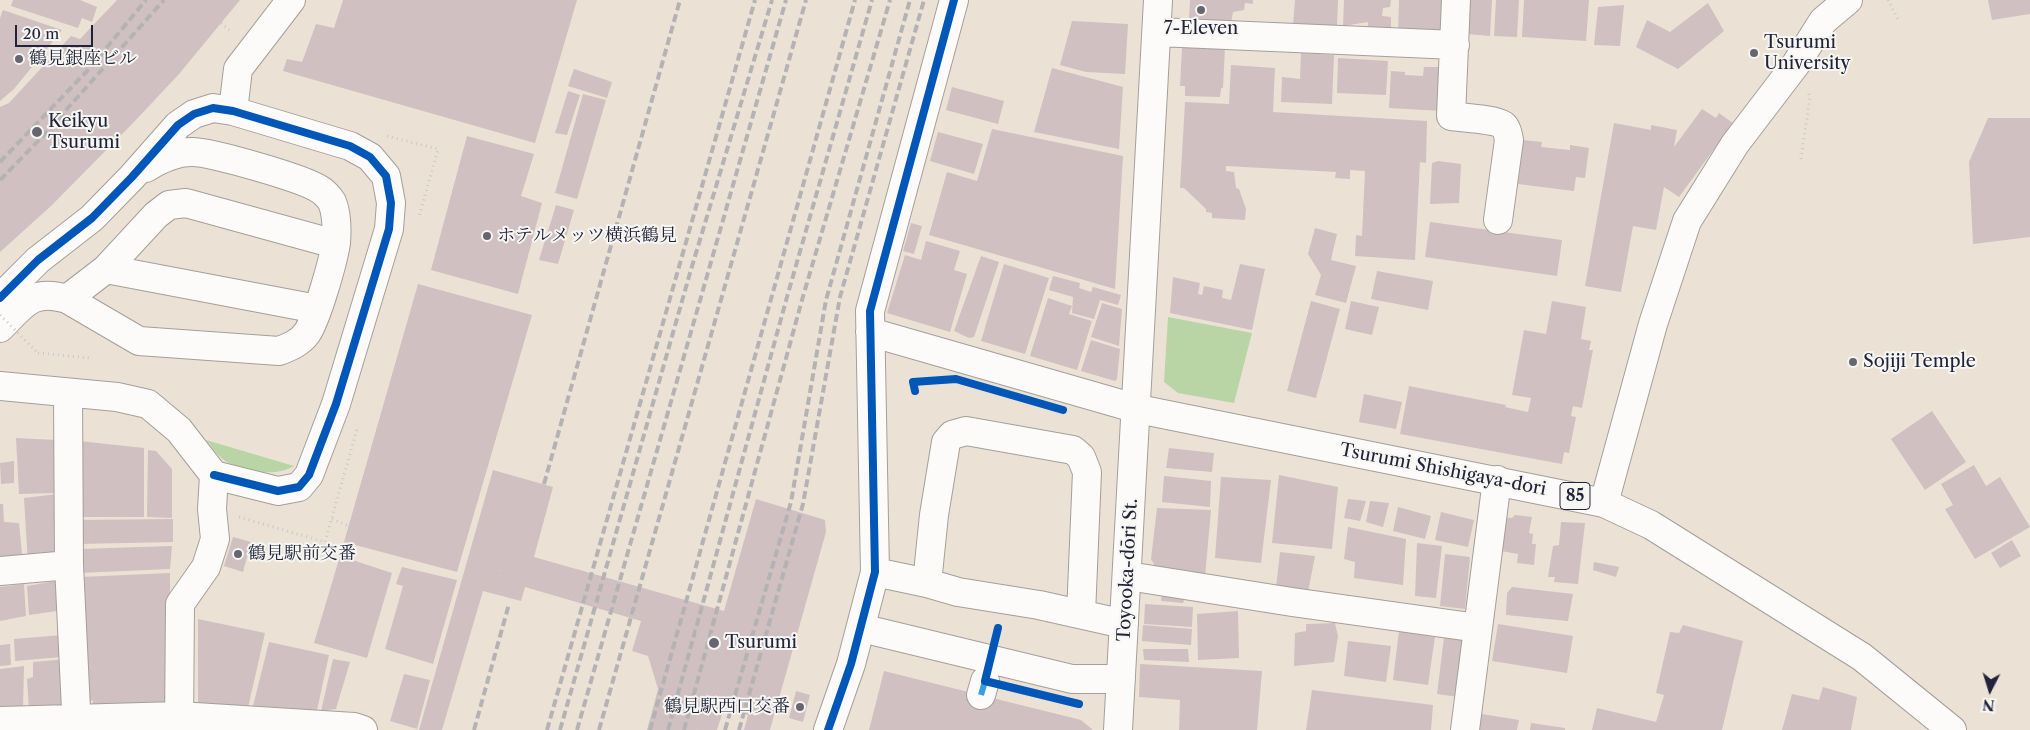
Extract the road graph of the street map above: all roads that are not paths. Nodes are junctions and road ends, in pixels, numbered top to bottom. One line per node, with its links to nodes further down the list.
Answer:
1 (291, 0): 8 (street)
2 (954, 0): 17 (street)
3 (1158, 0): 6 (street, Toyooka-dōri St.)
4 (1456, 0): 7 (street)
5 (1848, 0): 23 (street)
6 (1158, 32): 7 (street); 20 (street, Toyooka-dōri St.)
7 (1455, 46): 10 (street)
8 (233, 111): 9 (street); 21 (street)
9 (132, 177): 11 (street); 13 (street)
10 (1498, 220)
11 (336, 244): 12 (street); 15 (street)
12 (106, 268): 14 (street); 15 (street)
13 (4, 293)
14 (67, 299): 15 (street); 16 (street)
15 (317, 309)
16 (0, 328)
17 (870, 332): 20 (street, Tsurumi Shishigaya-dori); 26 (street)
18 (0, 386): 19 (street)
19 (68, 394): 21 (street); 24 (street)
20 (1138, 409): 22 (street, Tsurumi Shishigaya-dori / 85); 27 (street, Toyooka-dōri St.)
21 (214, 475): 35 (street)
22 (1497, 480): 23 (street, Tsurumi Shishigaya-dori / 85); 32 (street)
23 (1604, 503): 37 (street, Tsurumi Shishigaya-dori / 85)
24 (69, 565): 25 (street); 36 (street)
25 (0, 571)
26 (875, 572): 28 (street); 31 (street)
27 (1128, 576): 30 (street, Toyooka-dōri St.); 32 (street)
28 (926, 583): 29 (street); 29 (street)
29 (1080, 614): 30 (street)
30 (1124, 624): 33 (street, Toyooka-dōri St.)
31 (861, 628): 33 (street); 39 (street)
32 (1478, 628): 41 (street)
33 (1122, 679): 40 (street, Toyooka-dōri St.)
34 (0, 721): 36 (street)
35 (179, 723): 36 (street); 38 (street)
36 (77, 724)
37 (1941, 726)
38 (363, 730)
39 (828, 730)
40 (1118, 730)
41 (1465, 730)

